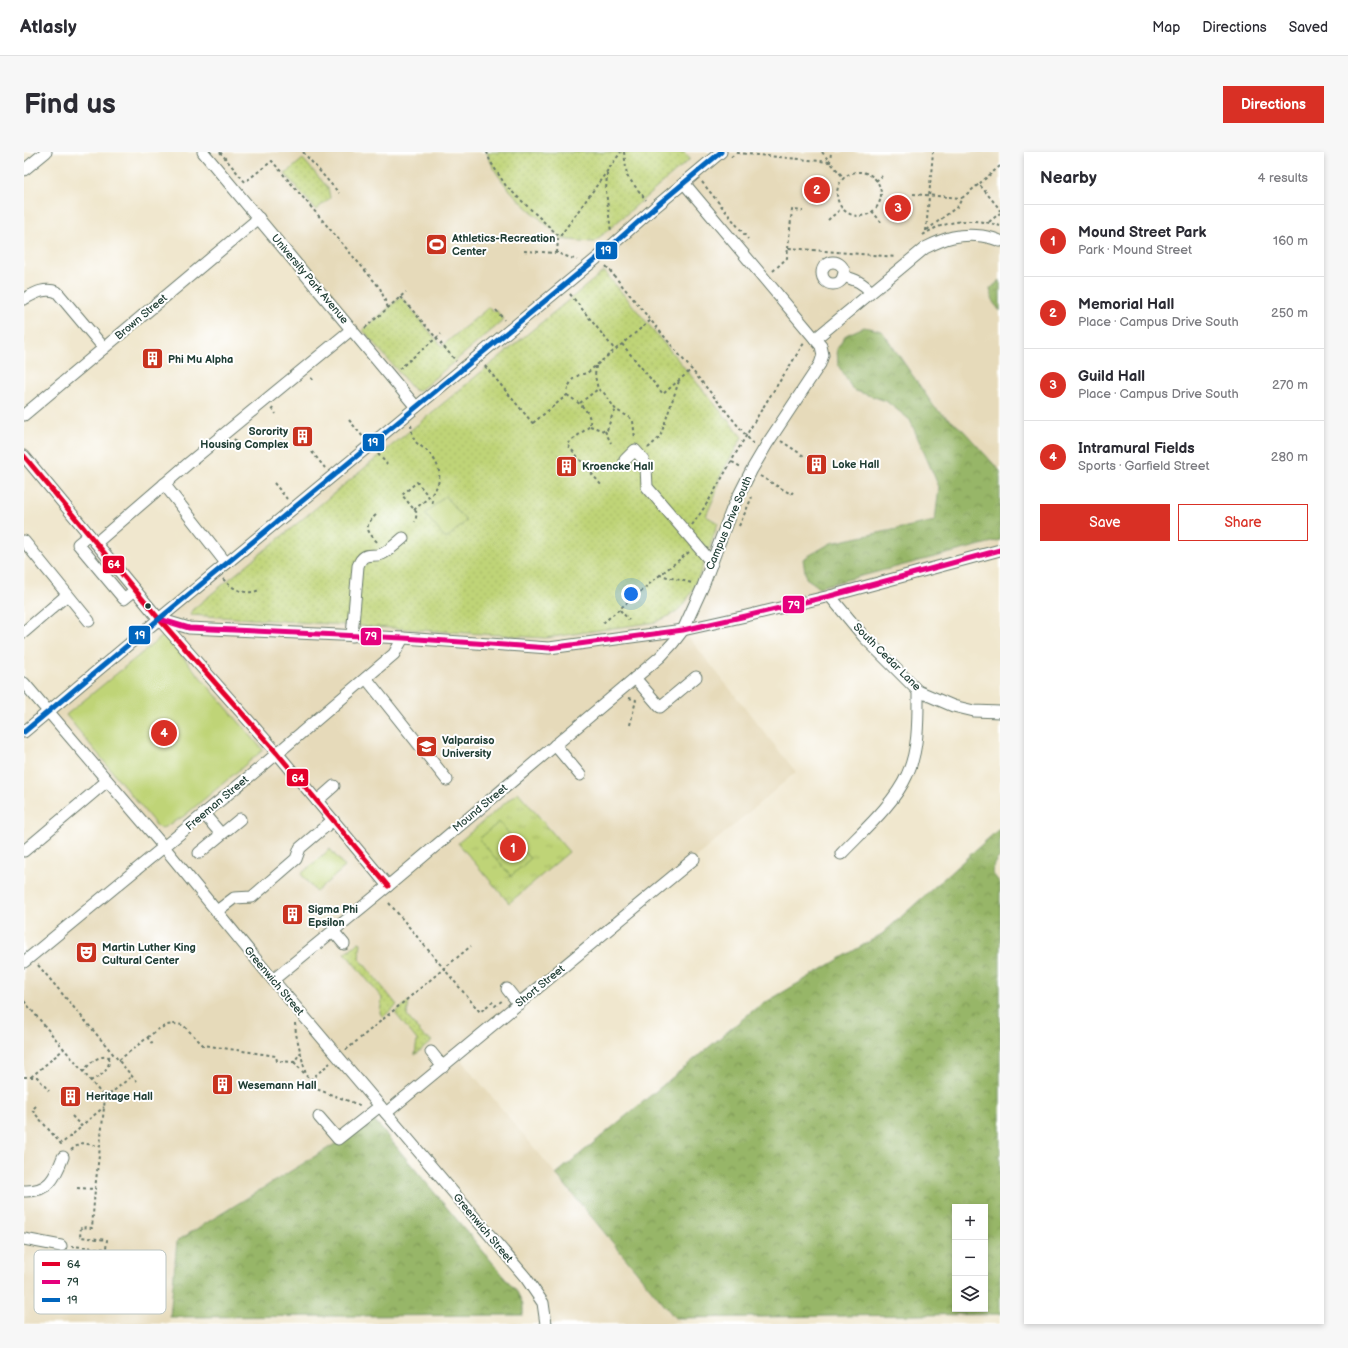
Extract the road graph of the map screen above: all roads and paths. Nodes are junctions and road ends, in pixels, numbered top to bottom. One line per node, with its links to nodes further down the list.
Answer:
1 (46, 152): 15 (street)
2 (203, 152): 32 (street, University Park Avenue)
3 (220, 152): 60 (path)
4 (303, 152): 23 (path)
5 (487, 152): 40 (path)
6 (621, 152): 16 (path)
7 (624, 152): 27 (path)
8 (721, 152): 21 (street)
9 (822, 152): 13 (path)
10 (831, 152): 13 (path)
11 (933, 152): 25 (path)
12 (736, 153): 13 (path)
13 (830, 162): 18 (path)
14 (1000, 166): 22 (path)
15 (24, 170)
16 (606, 172): 38 (path); 40 (path)
17 (882, 176): 19 (path)
18 (844, 178): 19 (path); 28 (path)
19 (876, 181): 30 (path)
20 (702, 182): 42 (path)
21 (684, 183): 27 (street); 66 (street, Campus Drive South)
22 (979, 184): 26 (path); 31 (path)
23 (339, 193)
24 (913, 194): 25 (path)
25 (929, 195): 26 (path); 37 (path)
26 (962, 198): 37 (path)
27 (654, 208): 83 (street)
28 (842, 208): 30 (path); 33 (path)
29 (804, 211): 43 (path)
30 (872, 211): 34 (path)
31 (1000, 212): 35 (path)
32 (259, 218): 64 (street, University Park Avenue); 69 (street, Brown Street)
33 (828, 220)
34 (881, 222)
35 (988, 223): 36 (path); 37 (path)
36 (1000, 226)
37 (926, 232): 39 (path)
38 (611, 233)
39 (921, 236)
40 (560, 237): 47 (path)
41 (1000, 241): 56 (street)
42 (751, 244)
43 (788, 248): 46 (path); 53 (path)
44 (824, 248): 46 (path)
45 (524, 251): 47 (path)
46 (824, 251): 49 (path)
47 (556, 253): 50 (path)
48 (900, 254): 49 (path)
49 (896, 257): 51 (path)
50 (578, 260)
51 (890, 262)
52 (605, 265): 63 (path)
53 (773, 271)
54 (843, 276): 56 (street)
55 (406, 292): 58 (path)
56 (871, 292): 66 (street)
57 (570, 293): 70 (path)
58 (401, 297): 60 (path); 67 (path)
59 (24, 299): 69 (street)
60 (388, 308): 64 (path)
61 (496, 310): 62 (path)
62 (504, 320)
63 (650, 320): 68 (path); 74 (path)
64 (357, 329): 83 (street, University Park Avenue); 113 (street)
65 (441, 334): 67 (path)
66 (812, 336): 94 (path); 98 (street, Campus Drive South)
67 (436, 338): 71 (path); 75 (path)
68 (622, 344): 70 (path); 77 (path)
69 (104, 348): 86 (street, Brown Street)
70 (615, 350): 73 (path)
71 (456, 361)
72 (484, 365): 88 (path)
73 (596, 366): 79 (path); 80 (path)
74 (692, 369): 77 (path); 94 (path)
75 (397, 371)
76 (309, 375): 78 (path)
77 (679, 380): 102 (path)
78 (315, 382)
79 (598, 389): 81 (path); 84 (path)
80 (567, 395): 81 (path); 88 (path)
81 (580, 403): 91 (path)
82 (271, 407): 85 (path)
83 (416, 407): 100 (street)
84 (616, 410): 92 (path); 102 (path)
85 (276, 414)
86 (24, 415)
87 (349, 420): 100 (path)
88 (533, 423): 90 (path)
89 (410, 424): 117 (path)
90 (535, 426)
91 (590, 426): 92 (path); 114 (path)
92 (605, 431): 97 (path)
93 (785, 435): 96 (path)
94 (746, 436): 98 (path); 106 (path)
95 (234, 438): 99 (path)
96 (781, 442): 98 (path); 104 (path)
97 (611, 443)
98 (767, 444): 109 (street, Campus Drive South)
99 (240, 446)
100 (373, 448): 107 (path); 110 (street)
101 (312, 452): 110 (path)
102 (638, 453): 105 (street); 124 (street)
103 (24, 456): 126 (street)
104 (804, 456)
105 (625, 460)
106 (732, 462): 109 (path); 124 (path)
107 (387, 464)
108 (763, 472): 109 (path)
109 (756, 474): 111 (path); 116 (path); 132 (street, Campus Drive South)
110 (332, 476): 119 (street)
111 (759, 481)
112 (274, 483): 119 (path)
113 (164, 484): 126 (street); 131 (street)
114 (602, 486)
115 (754, 491): 123 (path)
116 (793, 492)
117 (429, 497): 118 (path); 120 (path); 120 (path)
118 (435, 504)
119 (294, 508): 131 (street)
120 (414, 510): 122 (path)
121 (376, 515): 130 (path)
122 (415, 522)
123 (737, 531)
124 (686, 532): 128 (street)
125 (403, 538): 130 (street)
126 (92, 539): 136 (street); 136 (street)
127 (24, 541): 138 (street)
128 (697, 545): 132 (street); 133 (path)
129 (1000, 550): 139 (street)
130 (385, 552): 147 (street)
131 (226, 563): 141 (street)
132 (712, 563): 135 (street, Campus Drive South)
133 (660, 575): 135 (path); 140 (path)
134 (222, 578): 137 (path)
135 (703, 586): 145 (street, Campus Drive South)
136 (135, 590): 141 (street)
137 (259, 590)
138 (67, 594): 143 (street); 146 (street)
139 (830, 596): 145 (street); 153 (street, South Cedar Lane)
140 (620, 610): 142 (path); 144 (path)
141 (159, 619): 147 (street); 155 (street); 160 (street)
142 (629, 620)
143 (89, 621)
144 (603, 623)
145 (683, 630): 148 (street); 151 (street, Mound Street)
146 (24, 632)
147 (352, 636): 148 (street)
148 (403, 638): 150 (street, Freeman Street)
149 (696, 677): 151 (street)
150 (366, 678): 160 (street, Freeman Street); 162 (street)
151 (635, 678): 159 (street, Mound Street)
152 (24, 683): 155 (street, Greenwich Street)
153 (918, 691): 156 (street, South Cedar Lane); 173 (street)
154 (627, 697): 157 (path)
155 (48, 712): 158 (street); 163 (street, Greenwich Street)
156 (1000, 712)
157 (630, 725)
158 (24, 732)
159 (555, 745): 161 (street); 175 (street, Mound Street)
160 (277, 753): 165 (street); 166 (street, Freeman Street)
161 (580, 775)
162 (447, 780)
163 (108, 781): 170 (street, Greenwich Street); 171 (street)
164 (334, 786): 165 (street)
165 (317, 801): 168 (street)
166 (204, 814): 169 (street); 170 (street, Freeman Street)
167 (240, 819): 169 (street)
168 (333, 820): 175 (street); 177 (street)
169 (221, 834): 172 (street)
170 (164, 847): 177 (street, Greenwich Street); 181 (street, Freeman Street)
171 (24, 850)
172 (199, 852)
173 (841, 854)
174 (694, 859): 186 (street, Short Street)
175 (388, 886): 178 (street, Mound Street)
176 (389, 903): 182 (path)
177 (217, 911): 183 (street, Greenwich Street)
178 (333, 931): 179 (street); 183 (street, Mound Street)
179 (344, 944)
180 (471, 946): 182 (path)
181 (29, 961): 194 (path)
182 (444, 969): 184 (path); 190 (path)
183 (273, 980): 213 (street, Greenwich Street)
184 (508, 992): 186 (street)
185 (24, 1001): 191 (path)
186 (519, 1004): 199 (street, Short Street)
187 (295, 1023): 192 (path)
188 (147, 1037): 189 (path); 196 (path); 197 (path)
189 (154, 1046)
190 (349, 1048)
191 (64, 1049): 200 (path); 204 (path)
192 (301, 1052): 197 (path); 202 (path)
193 (431, 1052): 199 (street)
194 (113, 1054): 195 (path); 196 (path)
195 (109, 1057): 200 (path); 205 (path)
196 (119, 1060): 201 (path)
197 (294, 1062): 202 (path)
198 (330, 1064): 206 (path)
199 (443, 1067): 213 (street, Short Street)
200 (84, 1072): 205 (path)
201 (132, 1076): 207 (path); 209 (path)
202 (307, 1076): 206 (path)
203 (24, 1077): 204 (path)
204 (31, 1077): 208 (path)
205 (90, 1080): 209 (path)
206 (310, 1080): 212 (path)
207 (136, 1081)
208 (49, 1091)
209 (105, 1098): 211 (path)
210 (36, 1106): 216 (path)
211 (104, 1107): 216 (path); 217 (path)
212 (367, 1108)
213 (383, 1109): 215 (street, Short Street); 224 (street, Greenwich Street)
214 (72, 1116): 216 (path)
215 (319, 1117)
216 (81, 1126)
217 (100, 1146): 218 (path); 220 (path)
218 (63, 1157): 221 (street)
219 (77, 1188): 220 (path)
220 (95, 1189): 223 (path)
221 (24, 1191)
222 (24, 1239): 223 (street)
223 (61, 1246)
224 (546, 1324)

